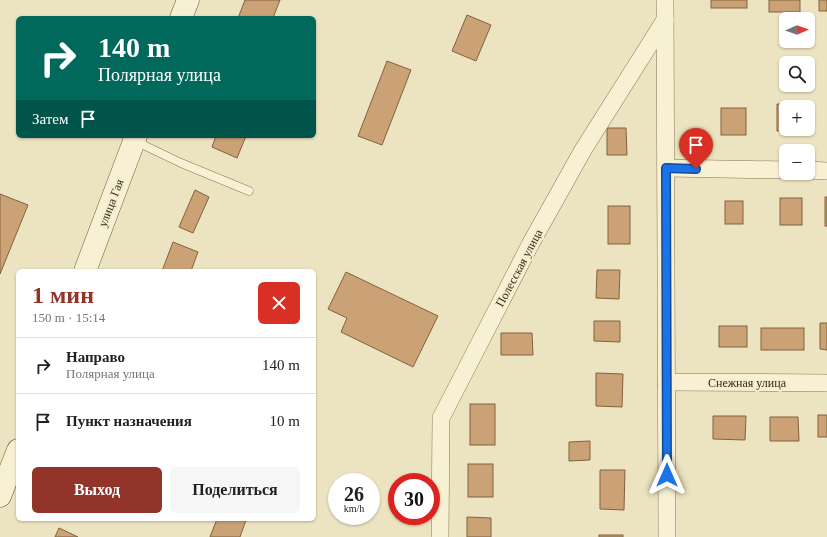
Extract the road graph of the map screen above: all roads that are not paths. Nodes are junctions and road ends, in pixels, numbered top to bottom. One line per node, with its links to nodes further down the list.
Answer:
1 (188, 0): 3 (main road)
2 (665, 0): 4 (street)
3 (182, 16)
4 (665, 20): 6 (street); 16 (street, Полесская улица)
5 (135, 139): 10 (lane); 11 (main road, улица Гая)
6 (666, 168): 7 (street); 12 (street)
7 (779, 170)
8 (815, 170): 9 (street)
9 (827, 171)
10 (249, 191)
11 (86, 269)
12 (666, 382): 13 (street, Снежная улица); 17 (street)
13 (827, 383)
14 (16, 455): 15 (main road)
15 (0, 496)
16 (440, 537)
17 (667, 537)

